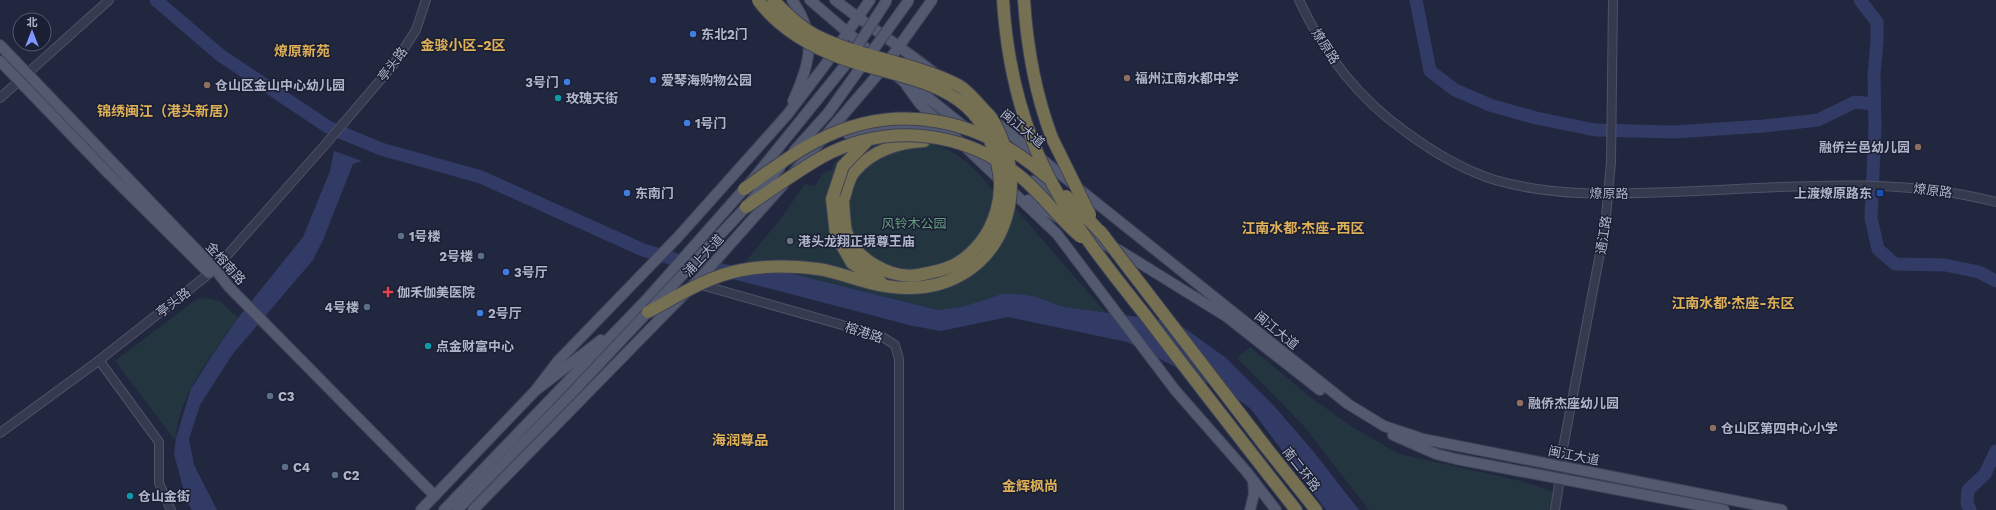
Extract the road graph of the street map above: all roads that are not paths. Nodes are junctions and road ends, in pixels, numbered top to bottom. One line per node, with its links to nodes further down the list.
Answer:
1 (109, 0): 22 (street)
2 (426, 0): 38 (street, 亭头路)
3 (758, 0): 27 (highway, bridge)
4 (773, 0): 40 (highway, bridge)
5 (792, 0): 25 (main road)
6 (810, 0): 17 (main road, 闽江大道)
7 (835, 0): 16 (main road, 闽江大道)
8 (870, 0): 16 (main road)
9 (887, 0): 30 (main road, bridge)
10 (909, 0): 34 (main road, bridge)
11 (932, 0): 19 (main road, 浦上大道)
12 (1003, 0): 36 (highway, bridge)
13 (1024, 0): 35 (highway, bridge)
14 (1299, 0): 32 (street, 燎原路)
15 (1613, 0): 32 (street, 通江路)
16 (858, 18): 17 (main road); 19 (main road, 闽江大道)
17 (848, 32): 21 (main road, 闽江大道); 25 (main road)
18 (0, 45): 22 (main road, 金榕南路)
19 (900, 46): 21 (main road, 浦上大道); 46 (main road, 闽江大道)
20 (0, 60): 22 (main road, 金榕南路)
21 (885, 66): 23 (main road, 闽江大道); 29 (main road, 浦上大道)
22 (23, 77): 24 (street); 38 (main road, 金榕南路)
23 (905, 83): 28 (main road); 37 (main road, 闽江大道)
24 (0, 98)
25 (787, 115): 44 (main road)
26 (928, 120): 30 (highway, bridge); 35 (highway, bridge); 40 (highway, bridge)
27 (947, 139): 34 (highway, bridge); 36 (highway, bridge)
28 (960, 140): 29 (main road); 31 (main road)
29 (820, 142): 39 (main road, 浦上大道)
30 (744, 189): 42 (main road)
31 (1016, 193): 37 (main road); 48 (main road)
32 (1609, 194): 33 (street, 燎原路); 46 (street, 通江路)
33 (1996, 202)
34 (746, 207): 41 (main road, bridge)
35 (1105, 238): 59 (highway, 南二环路, bridge)
36 (1090, 245): 58 (highway, bridge)
37 (1126, 256): 47 (main road, 闽江大道)
38 (212, 271): 43 (street, 亭头路); 49 (main road, 金榕南路)
39 (699, 280): 54 (main road, 浦上大道); 55 (street, 榕港路)
40 (912, 288): 41 (highway, bridge)
41 (648, 312): 53 (main road, bridge)
42 (615, 332): 44 (main road); 52 (main road)
43 (99, 360): 45 (street, 亭头路); 50 (street)
44 (535, 391): 49 (main road)
45 (0, 433)
46 (1560, 466): 47 (street, 通江路); 62 (main road, 闽江大道)
47 (1560, 478): 60 (street, 通江路); 61 (main road, 闽江大道)
48 (1252, 479): 56 (main road); 57 (main road)
49 (436, 496): 51 (main road)
50 (171, 510)
51 (422, 510)
52 (444, 510)
53 (457, 510)
54 (473, 510)
55 (899, 510)
56 (1250, 510)
57 (1276, 510)
58 (1296, 510)
59 (1316, 510)
60 (1554, 510)
61 (1724, 510)
62 (1782, 510)

